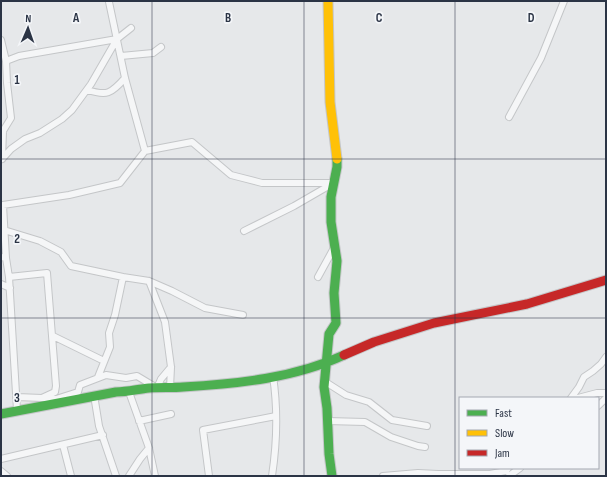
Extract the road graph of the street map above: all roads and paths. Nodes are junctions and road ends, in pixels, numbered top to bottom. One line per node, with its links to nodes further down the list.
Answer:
1 (328, 1): 15 (street)
2 (564, 1): 12 (street)
3 (109, 2): 6 (street)
4 (131, 28): 6 (street)
5 (1, 40): 9 (street)
6 (117, 40): 8 (street); 9 (street); 11 (street)
7 (161, 47): 8 (street)
8 (121, 56): 10 (street)
9 (6, 61): 14 (street)
10 (125, 78): 11 (street); 13 (street)
11 (87, 90): 14 (street)
12 (509, 117)
13 (145, 151): 15 (street); 16 (street)
14 (1, 161)
15 (334, 183): 18 (street); 19 (street)
16 (2, 204): 17 (street)
17 (4, 230): 20 (street); 23 (street)
18 (244, 231)
19 (335, 246): 22 (street); 32 (street)
20 (4, 257): 21 (street)
21 (9, 277): 27 (street); 29 (street)
22 (318, 277)
23 (123, 278): 25 (street); 31 (street)
24 (606, 280): 32 (street)
25 (149, 281): 28 (street); 33 (street)
26 (1, 284): 27 (street)
27 (10, 288): 44 (street)
28 (243, 315)
29 (53, 336): 31 (street); 45 (street)
30 (606, 357): 42 (street)
31 (104, 361): 35 (street)
32 (326, 363): 34 (street); 36 (street)
33 (171, 367): 37 (street); 38 (street)
34 (273, 376): 38 (street); 49 (street)
35 (98, 377): 37 (street); 45 (street)
36 (324, 381): 51 (street); 52 (street)
37 (157, 388): 38 (street); 39 (street)
38 (170, 388)
39 (129, 392): 41 (street); 50 (street)
40 (606, 393): 43 (street)
41 (94, 395): 46 (street); 53 (street)
42 (572, 397)
43 (582, 397)
44 (17, 398): 45 (street); 46 (street)
45 (42, 398)
46 (17, 410): 47 (street)
47 (1, 414)
48 (171, 414): 50 (street)
49 (276, 416): 68 (street); 69 (street)
50 (139, 420): 56 (street)
51 (327, 421): 55 (street); 70 (street)
52 (427, 426)
53 (103, 435): 54 (street); 65 (street)
54 (63, 445): 57 (street); 64 (street)
55 (425, 447)
56 (149, 448): 66 (street); 67 (street)
57 (1, 459)
58 (507, 469): 62 (street)
59 (519, 469): 72 (street)
60 (1, 471): 63 (street)
61 (438, 475): 62 (street); 71 (street)
62 (490, 475)
63 (8, 476)
64 (71, 476)
65 (116, 476)
66 (129, 476)
67 (154, 476)
68 (209, 476)
69 (272, 476)
70 (332, 476)
71 (383, 476)
72 (509, 476)

